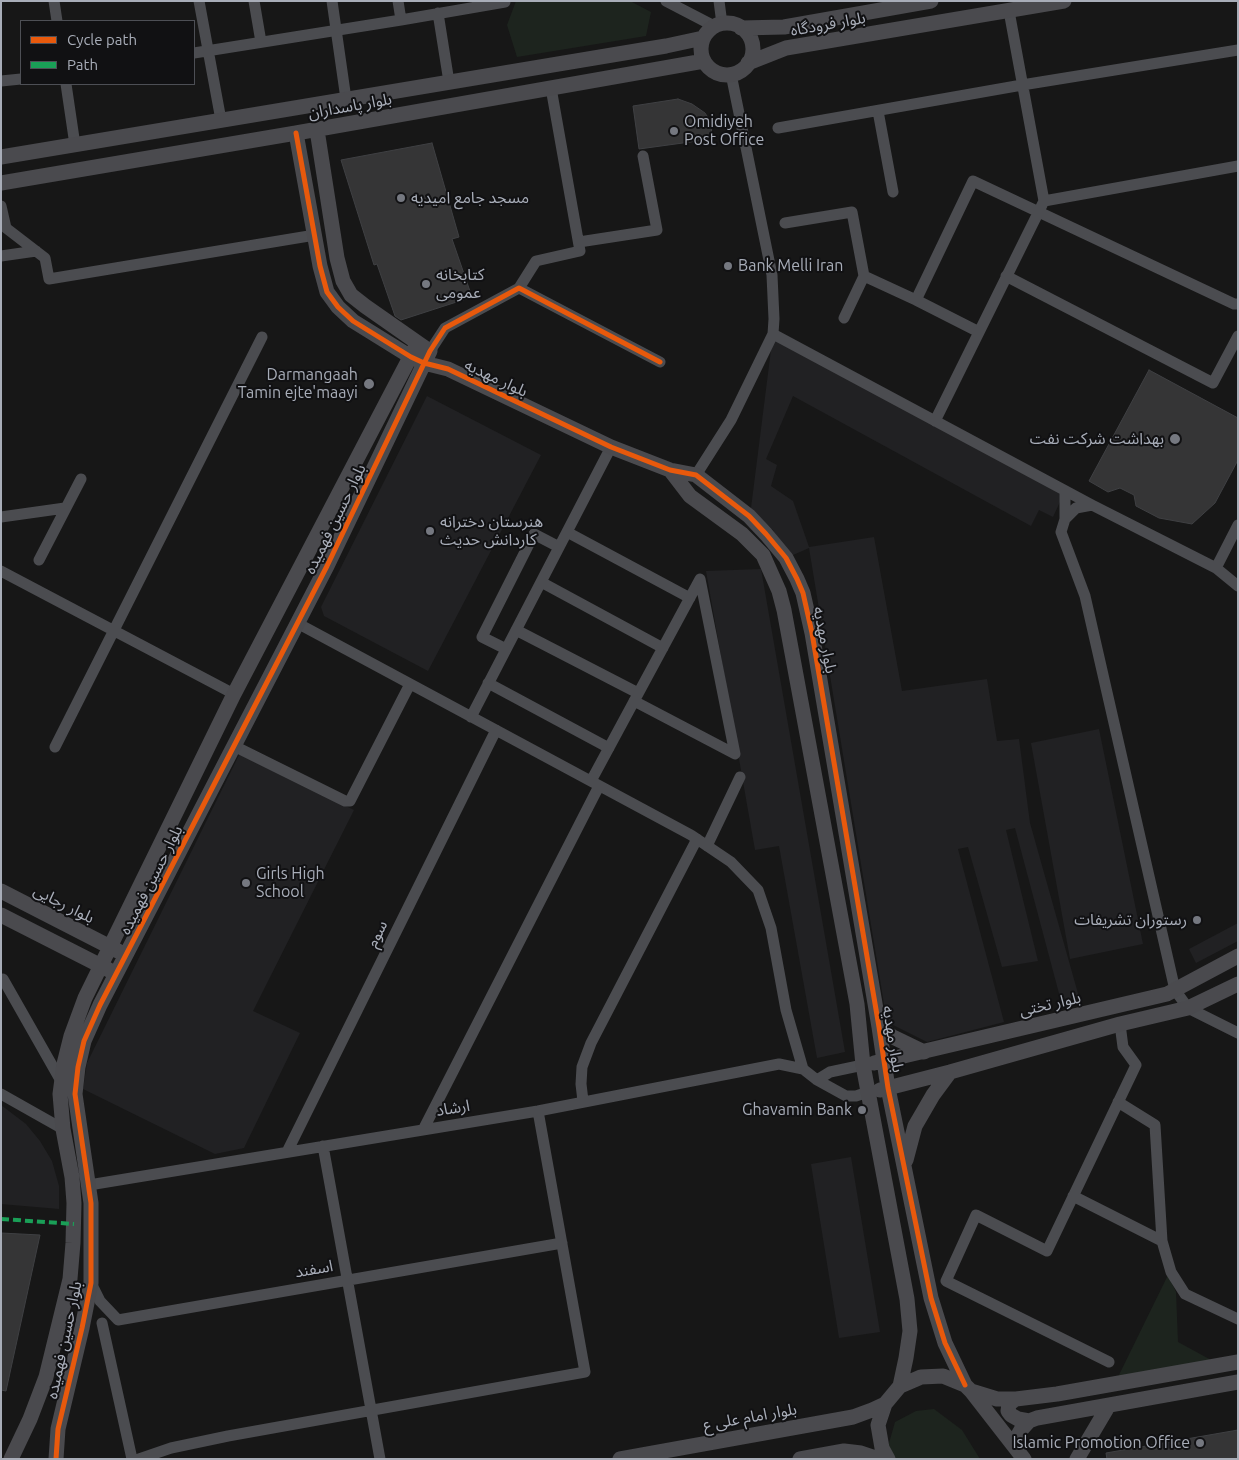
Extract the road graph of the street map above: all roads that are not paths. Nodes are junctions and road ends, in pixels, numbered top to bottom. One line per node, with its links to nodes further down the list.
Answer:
1 (54, 1): 13 (street)
2 (199, 1): 20 (street)
3 (254, 1): 19 (street)
4 (332, 1): 17 (street)
5 (398, 1): 14 (street)
6 (504, 1): 12 (street)
7 (666, 1): 15 (street)
8 (719, 1): 15 (street)
9 (931, 1): 16 (street, بلوار فرودگاه)
10 (1064, 1): 11 (street, بلوار فرودگاه)
11 (1009, 11): 24 (street, بلوار فرودگاه); 30 (street)
12 (438, 14): 14 (street); 28 (street)
13 (57, 20)
14 (401, 20): 17 (street)
15 (718, 25): 16 (street); 18 (street)
16 (741, 28): 24 (street)
17 (336, 30): 19 (street); 32 (street)
18 (703, 38): 23 (street); 28 (street, بلوار پاسداران)
19 (261, 42): 20 (street)
20 (207, 50): 22 (street); 34 (street)
21 (1238, 50): 30 (street)
22 (195, 52)
23 (704, 61): 25 (street); 31 (street, بلوار پاسداران)
24 (748, 63): 25 (street)
25 (731, 74): 58 (street)
26 (20, 78): 27 (street)
27 (1, 81)
28 (449, 82): 32 (street, بلوار پاسداران)
29 (66, 85): 38 (street)
30 (1022, 85): 33 (street); 45 (street)
31 (551, 88): 36 (street, بلوار پاسداران); 48 (street)
32 (346, 99): 34 (street, بلوار پاسداران)
33 (878, 111): 35 (street); 43 (street)
34 (221, 120): 38 (street, بلوار پاسداران)
35 (778, 128)
36 (317, 130): 37 (street, بلوار پاسداران); 61 (street, بلوار مهدیه)
37 (296, 133): 42 (street, بلوار پاسداران); 47 (street, بلوار مهدیه)
38 (75, 145): 40 (street, بلوار پاسداران)
39 (643, 156): 48 (street)
40 (1, 157)
41 (1238, 166): 45 (street)
42 (1, 183)
43 (893, 192)
44 (1, 206): 49 (street)
45 (1041, 206): 52 (street); 54 (street); 55 (street)
46 (785, 223): 51 (street)
47 (315, 235): 49 (street); 61 (street, بلوار مهدیه)
48 (579, 242): 53 (street)
49 (36, 251): 50 (street)
50 (1, 256)
51 (864, 276): 54 (street); 56 (street)
52 (1006, 276): 57 (street); 59 (street)
53 (519, 288): 61 (street); 62 (street)
54 (916, 300): 57 (street)
55 (1238, 304)
56 (844, 318)
57 (979, 332): 63 (street)
58 (773, 334): 63 (street); 66 (street)
59 (1238, 336)
60 (262, 337): 83 (street)
61 (421, 354): 64 (street, بلوار مهدیه); 82 (street, بلوار حسین فهمیده); 89 (street, بلوار حسین فهمیده)
62 (660, 362)
63 (935, 421): 68 (street)
64 (611, 447): 65 (street, بلوار مهدیه); 74 (street)
65 (670, 470): 66 (street, بلوار مهدیه); 115 (street, بلوار مهدیه)
66 (696, 475): 111 (street, بلوار مهدیه)
67 (80, 479): 70 (street)
68 (1065, 491): 69 (street); 72 (street)
69 (1092, 505): 72 (street); 77 (street)
70 (65, 508): 71 (street); 76 (street)
71 (1, 517)
72 (1065, 519): 108 (street)
73 (1238, 526): 77 (street)
74 (567, 532): 75 (street); 81 (street)
75 (559, 547): 79 (street); 86 (street)
76 (38, 560)
77 (1216, 568): 80 (street)
78 (1, 571): 83 (street)
79 (541, 582): 84 (street); 85 (street)
80 (1238, 586)
81 (690, 598): 85 (street); 90 (street)
82 (297, 624): 88 (street); 93 (street, بلوار حسین فهمیده)
83 (114, 630): 89 (street); 94 (street)
84 (516, 630): 86 (street); 90 (street)
85 (663, 648): 90 (street)
86 (506, 649): 87 (street)
87 (488, 683): 91 (street); 95 (street)
88 (410, 684): 91 (street); 93 (street)
89 (234, 694): 101 (street, بلوار حسین فهمیده)
90 (636, 697): 95 (street)
91 (471, 717): 92 (street)
92 (496, 730): 97 (street); 129 (street, سوم)
93 (234, 746): 102 (street, بلوار حسین فهمیده)
94 (55, 747)
95 (609, 748): 97 (street)
96 (740, 777): 98 (street)
97 (595, 783): 98 (street); 127 (street)
98 (702, 842): 116 (street); 123 (street)
99 (1, 892): 101 (street, بلوار رجایی)
100 (1, 915): 104 (street)
101 (111, 947): 102 (street, بلوار رجایی); 104 (street, بلوار حسین فهمیده)
102 (126, 955): 105 (street, بلوار حسین فهمیده)
103 (1238, 956): 108 (street, بلوار تختی)
104 (102, 966): 105 (street); 119 (street, بلوار حسین فهمیده)
105 (116, 974): 131 (street, بلوار حسین فهمیده)
106 (3, 979): 119 (street)
107 (1238, 984): 109 (street)
108 (1175, 990): 109 (street); 113 (street, بلوار تختی)
109 (1188, 1008): 110 (street); 112 (street)
110 (1120, 1024): 117 (street); 124 (street)
111 (879, 1027): 113 (street); 114 (street, بلوار مهدیه)
112 (1238, 1033)
113 (924, 1052): 114 (street, بلوار تختی)
114 (884, 1061): 115 (street, بلوار تختی); 120 (street, بلوار مهدیه)
115 (863, 1065): 118 (street); 121 (street, بلوار مهدیه)
116 (803, 1069): 118 (street, ارشاد); 123 (street, ارشاد)
117 (950, 1072): 120 (street); 130 (street)
118 (818, 1080): 121 (street, ارشاد)
119 (61, 1081): 126 (street, بلوار حسین فهمیده)
120 (888, 1088): 121 (street); 130 (street, بلوار مهدیه)
121 (868, 1092): 144 (street, بلوار مهدیه)
122 (1, 1094): 126 (street)
123 (583, 1101): 125 (street, ارشاد)
124 (1118, 1102): 132 (street); 133 (street)
125 (538, 1111): 127 (street, ارشاد); 134 (street)
126 (63, 1129): 152 (street, بلوار حسین فهمیده)
127 (423, 1130): 128 (street, ارشاد)
128 (324, 1146): 129 (street, ارشاد); 135 (street)
129 (287, 1152): 131 (street, ارشاد)
130 (905, 1164): 145 (street, بلوار مهدیه)
131 (89, 1186): 136 (street, بلوار حسین فهمیده)
132 (1073, 1196): 133 (street); 141 (street)
133 (1162, 1241): 137 (street)
134 (562, 1244): 135 (street, اسفند); 149 (street)
135 (348, 1280): 138 (street, اسفند); 149 (street)
136 (91, 1283): 138 (street); 140 (street, بلوار حسین فهمیده)
137 (1238, 1318)
138 (118, 1320): 139 (street, اسفند)
139 (102, 1323): 140 (street, اسفند); 154 (street)
140 (82, 1328): 153 (street, بلوار حسین فهمیده)
141 (1109, 1362)
142 (1238, 1362): 146 (street)
143 (1238, 1382): 148 (street)
144 (900, 1386): 145 (street); 147 (street)
145 (968, 1388): 146 (street); 151 (street, بلوار مهدیه)
146 (1016, 1399): 150 (street)
147 (885, 1404): 157 (street, بلوار امام علی ع); 160 (street)
148 (1109, 1405): 150 (street); 162 (street)
149 (371, 1410): 155 (street); 156 (street)
150 (1029, 1421): 151 (street)
151 (1012, 1444): 161 (street, بلوار مهدیه)
152 (11, 1459)
153 (56, 1459)
154 (132, 1459)
155 (139, 1459)
156 (380, 1459)
157 (620, 1459)
158 (800, 1459): 159 (street)
159 (879, 1459)
160 (888, 1459)
161 (1024, 1459)
162 (1077, 1459)

